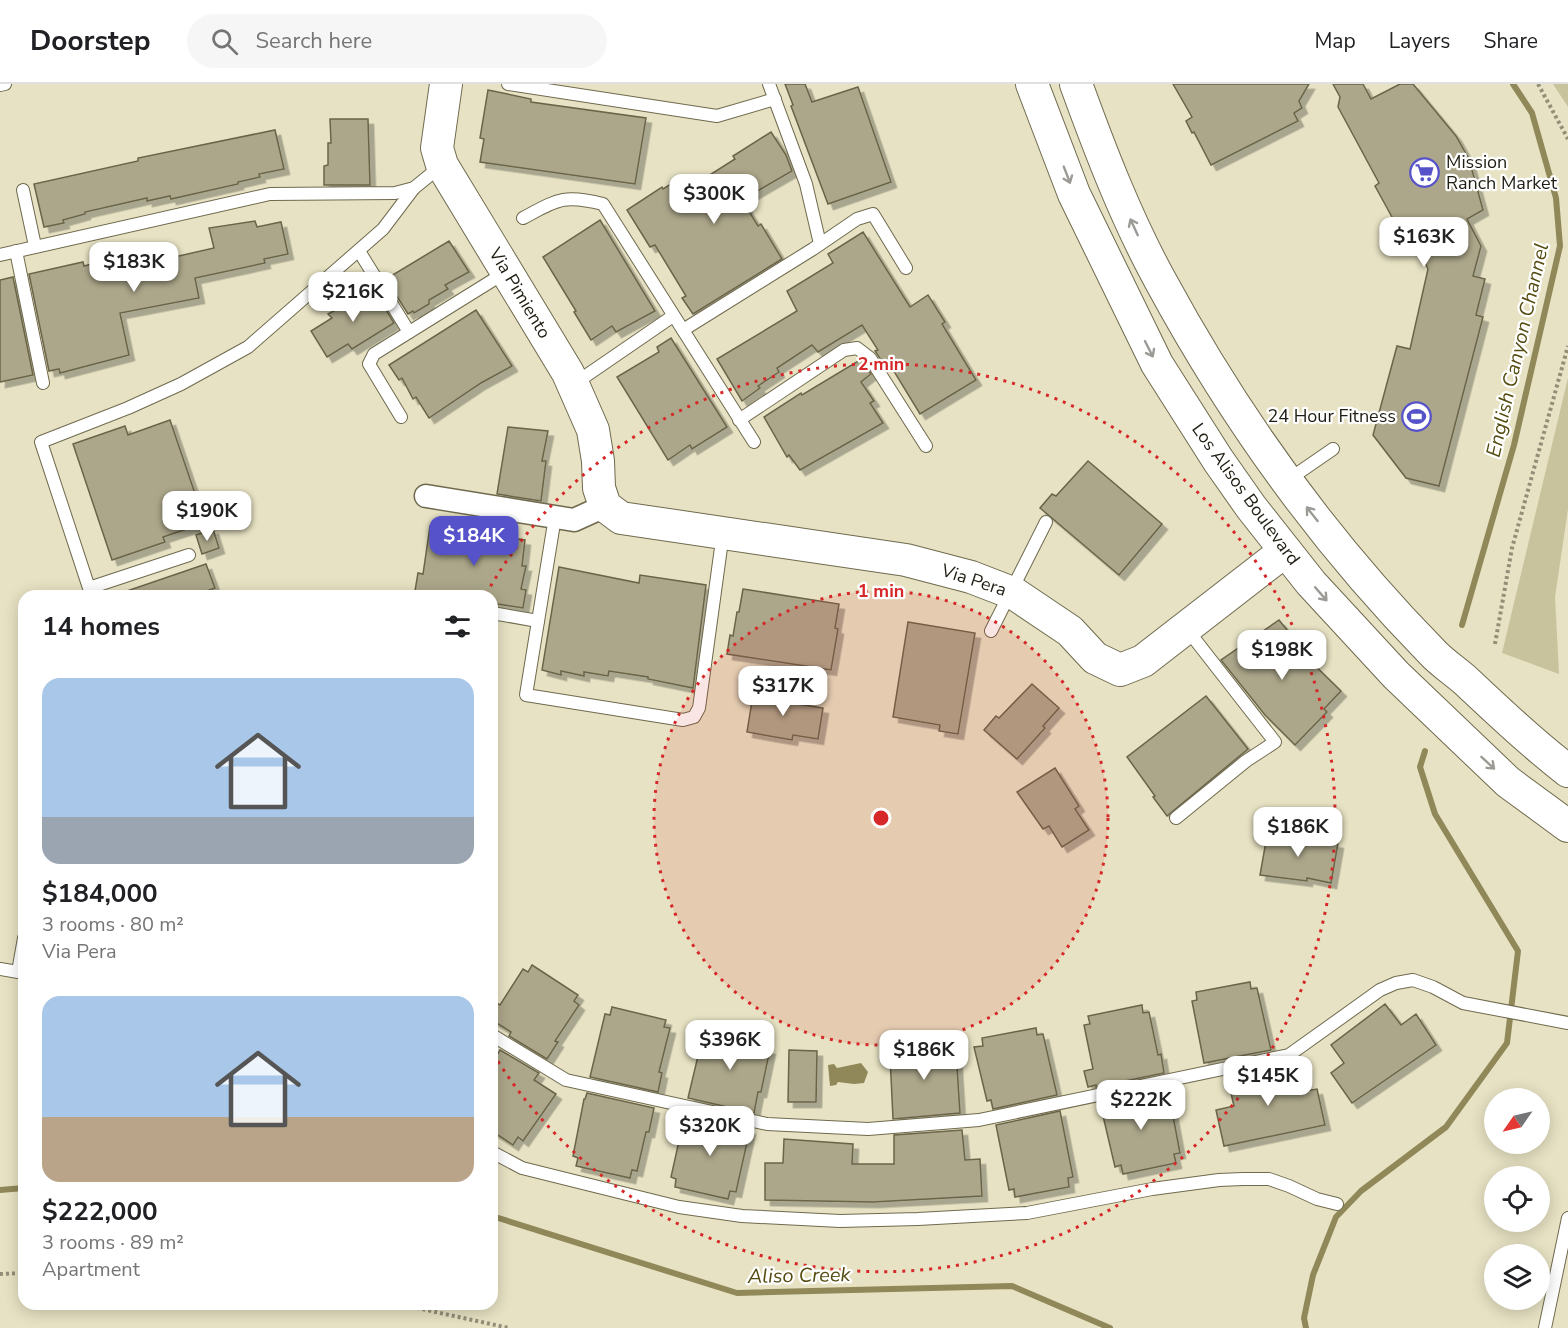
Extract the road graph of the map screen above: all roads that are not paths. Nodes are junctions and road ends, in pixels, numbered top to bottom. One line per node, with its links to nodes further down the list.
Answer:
1 (5, 84): 6 (lane)
2 (446, 84): 10 (main road, Via Pimiento)
3 (508, 84): 8 (lane)
4 (769, 84): 9 (lane)
5 (1032, 84): 37 (main road, Los Alisos Boulevard, one-way to 37)
6 (0, 85)
7 (1080, 87): 31 (main road, one-way to 7)
8 (571, 89): 9 (lane)
9 (775, 99): 14 (lane)
10 (442, 165): 11 (lane); 20 (main road, Via Pimiento)
11 (414, 188): 15 (lane); 17 (lane)
12 (23, 190): 15 (lane)
13 (523, 218): 21 (lane)
14 (820, 244): 19 (lane); 22 (lane)
15 (35, 246): 16 (lane)
16 (16, 251): 18 (lane); 24 (lane)
17 (359, 251): 23 (lane); 38 (lane)
18 (0, 255)
19 (906, 268)
20 (507, 271): 23 (lane); 25 (main road, Via Pimiento)
21 (673, 316): 22 (lane); 25 (lane)
22 (683, 330): 27 (lane)
23 (409, 332): 26 (lane)
24 (43, 383)
25 (573, 385): 33 (main road, Via Pimiento)
26 (401, 417)
27 (739, 420): 28 (lane); 29 (lane)
28 (754, 442)
29 (926, 447)
30 (1333, 449): 31 (lane)
31 (1280, 471): 37 (main road); 44 (main road, one-way to 31)
32 (426, 496): 34 (street)
33 (605, 506): 34 (street); 36 (main road, Via Pera)
34 (555, 517): 41 (lane)
35 (1046, 522): 39 (lane)
36 (723, 533): 39 (main road, Via Pera); 41 (lane)
37 (1285, 551): 42 (main road, Via Pera); 44 (main road); 47 (main road, Los Alisos Boulevard, one-way to 47)
38 (189, 555)
39 (1010, 592): 42 (main road, Via Pera); 43 (lane)
40 (498, 614): 41 (lane)
41 (538, 621)
42 (1186, 628): 46 (lane)
43 (991, 631)
44 (1433, 653): 45 (main road)
45 (1568, 771)
46 (1176, 818)
47 (1568, 826)
48 (0, 969): 49 (lane)
49 (18, 972)
50 (1568, 1023): 51 (lane)
51 (498, 1040)
52 (498, 1155): 53 (lane)
53 (1337, 1204)
54 (1568, 1218): 55 (lane)
55 (1545, 1328)

